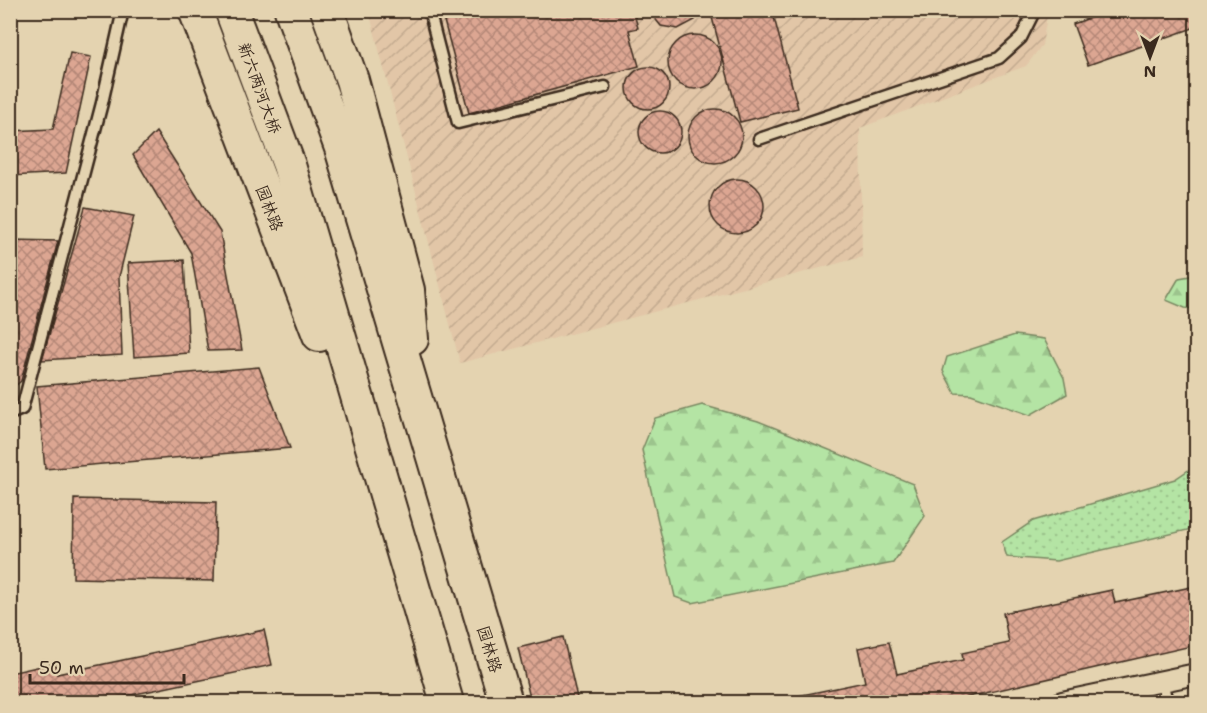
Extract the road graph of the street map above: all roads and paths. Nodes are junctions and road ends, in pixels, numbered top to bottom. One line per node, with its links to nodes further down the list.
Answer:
1 (123, 10): 13 (lane)
2 (195, 10): 12 (main road, 园林路)
3 (231, 10): 10 (main road, 新六两河大桥)
4 (291, 10): 11 (main road, 园林路)
5 (327, 10): 11 (main road, 园林路)
6 (429, 10): 8 (lane)
7 (1035, 10): 9 (lane)
8 (604, 87)
9 (759, 139)
10 (289, 165): 12 (main road, 园林路)
11 (413, 388): 17 (main road, 园林路)
12 (357, 398): 16 (main road, 园林路)
13 (10, 414)
14 (1197, 674): 15 (street)
15 (1162, 681): 18 (street); 19 (lane)
16 (447, 702)
17 (506, 702)
18 (1062, 702)
19 (1167, 702)

